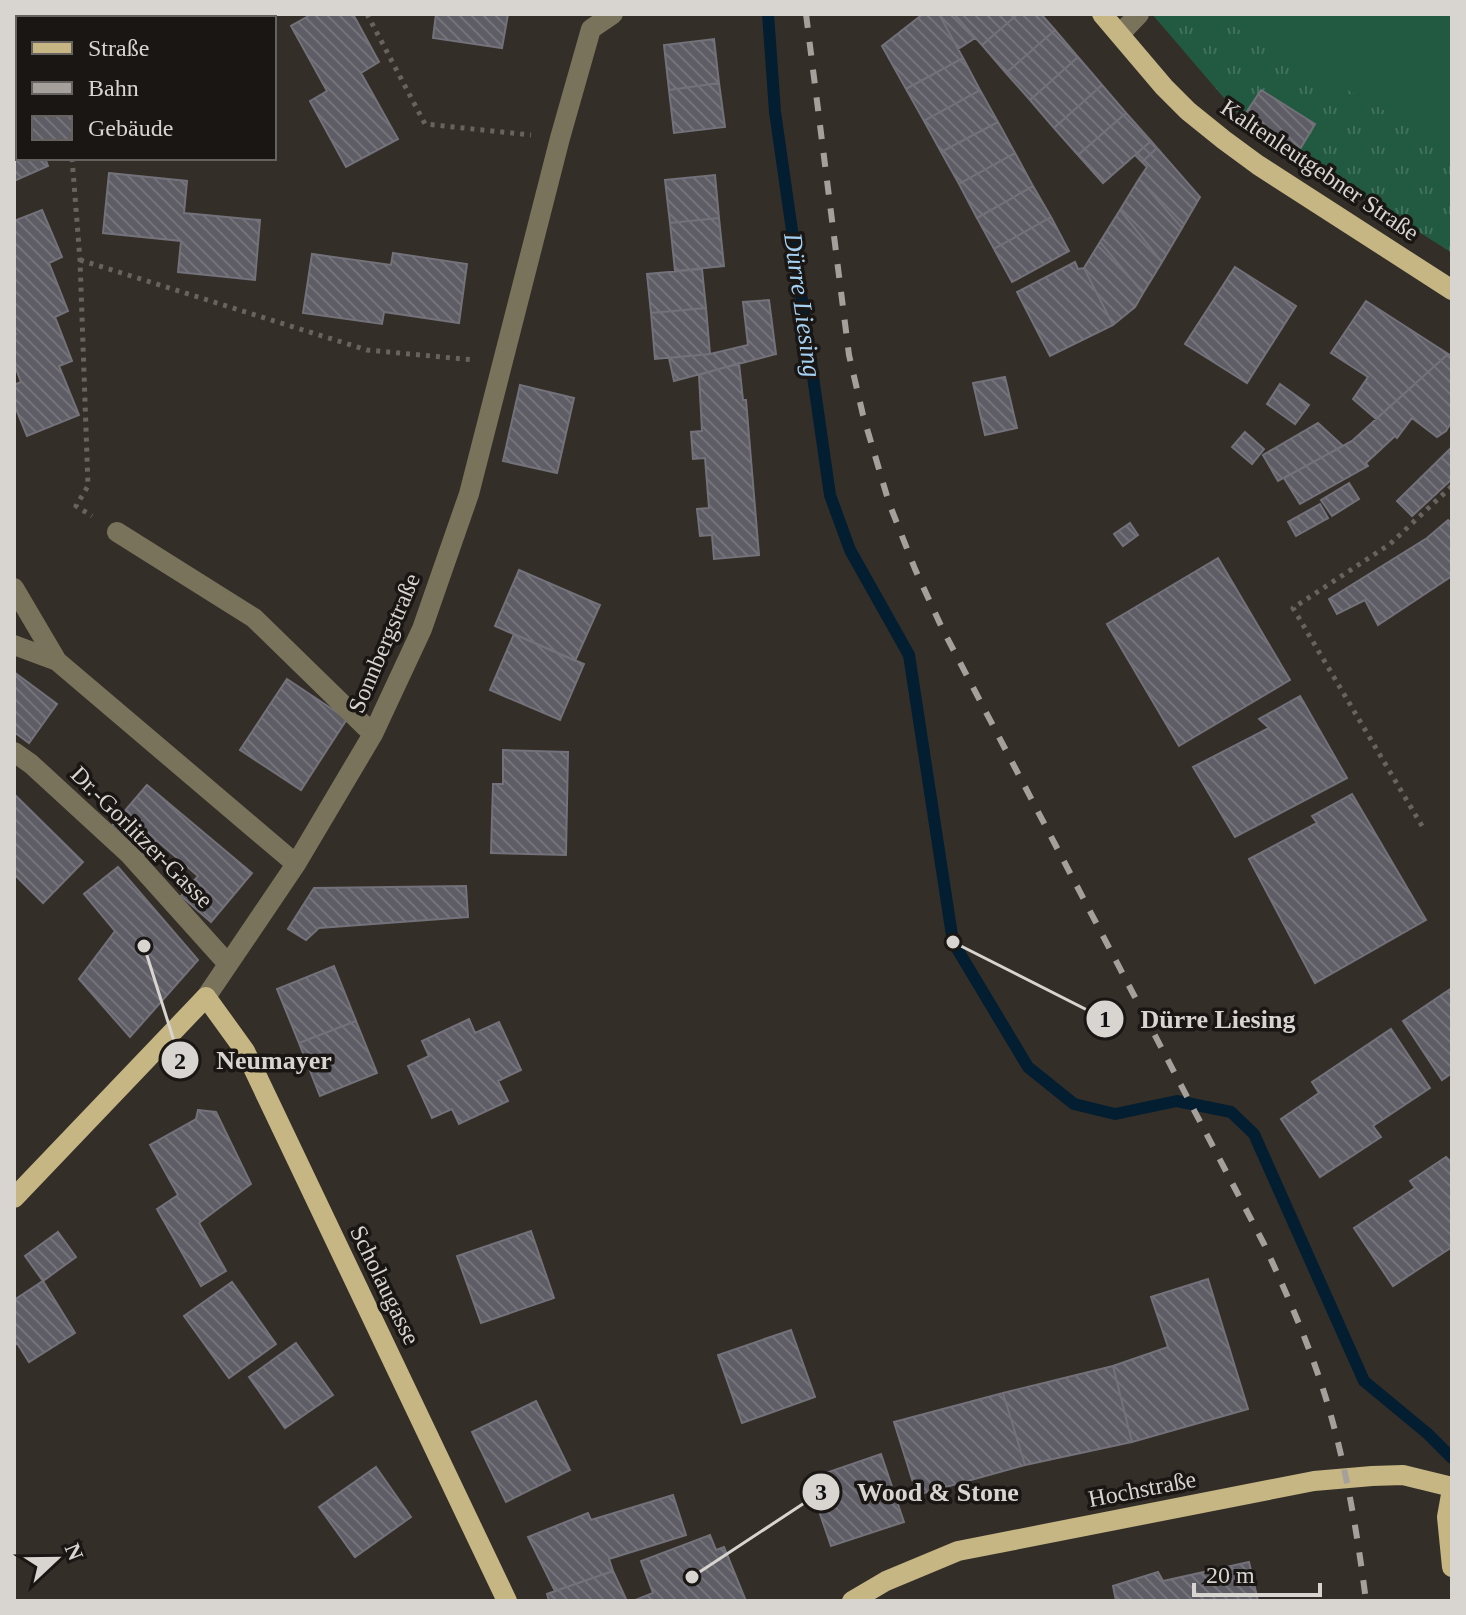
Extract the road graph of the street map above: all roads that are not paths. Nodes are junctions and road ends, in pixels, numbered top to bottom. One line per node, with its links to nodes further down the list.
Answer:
1 (613, 14): 4 (street, Sonnbergstraße)
2 (1102, 14): 5 (main road, Kaltenleutgebner Straße)
3 (1139, 14): 5 (street)
4 (586, 22): 11 (street, Sonnbergstraße)
5 (1120, 34): 6 (main road, Kaltenleutgebner Straße)
6 (1452, 290)
7 (117, 532): 11 (street)
8 (14, 588): 10 (street)
9 (14, 645): 10 (street)
10 (57, 661): 13 (street)
11 (373, 734): 13 (street, Sonnbergstraße)
12 (14, 752): 14 (street, Dr.-Gorlitzer-Gasse)
13 (296, 864): 14 (street, Sonnbergstraße)
14 (228, 964): 15 (street, Sonnbergstraße)
15 (206, 997): 16 (main road, Sonnbergstraße); 19 (main road, Scholaugasse)
16 (14, 1198)
17 (1452, 1488): 18 (main road); 20 (main road, Hochstraße)
18 (1452, 1567)
19 (507, 1601)
20 (852, 1601)

